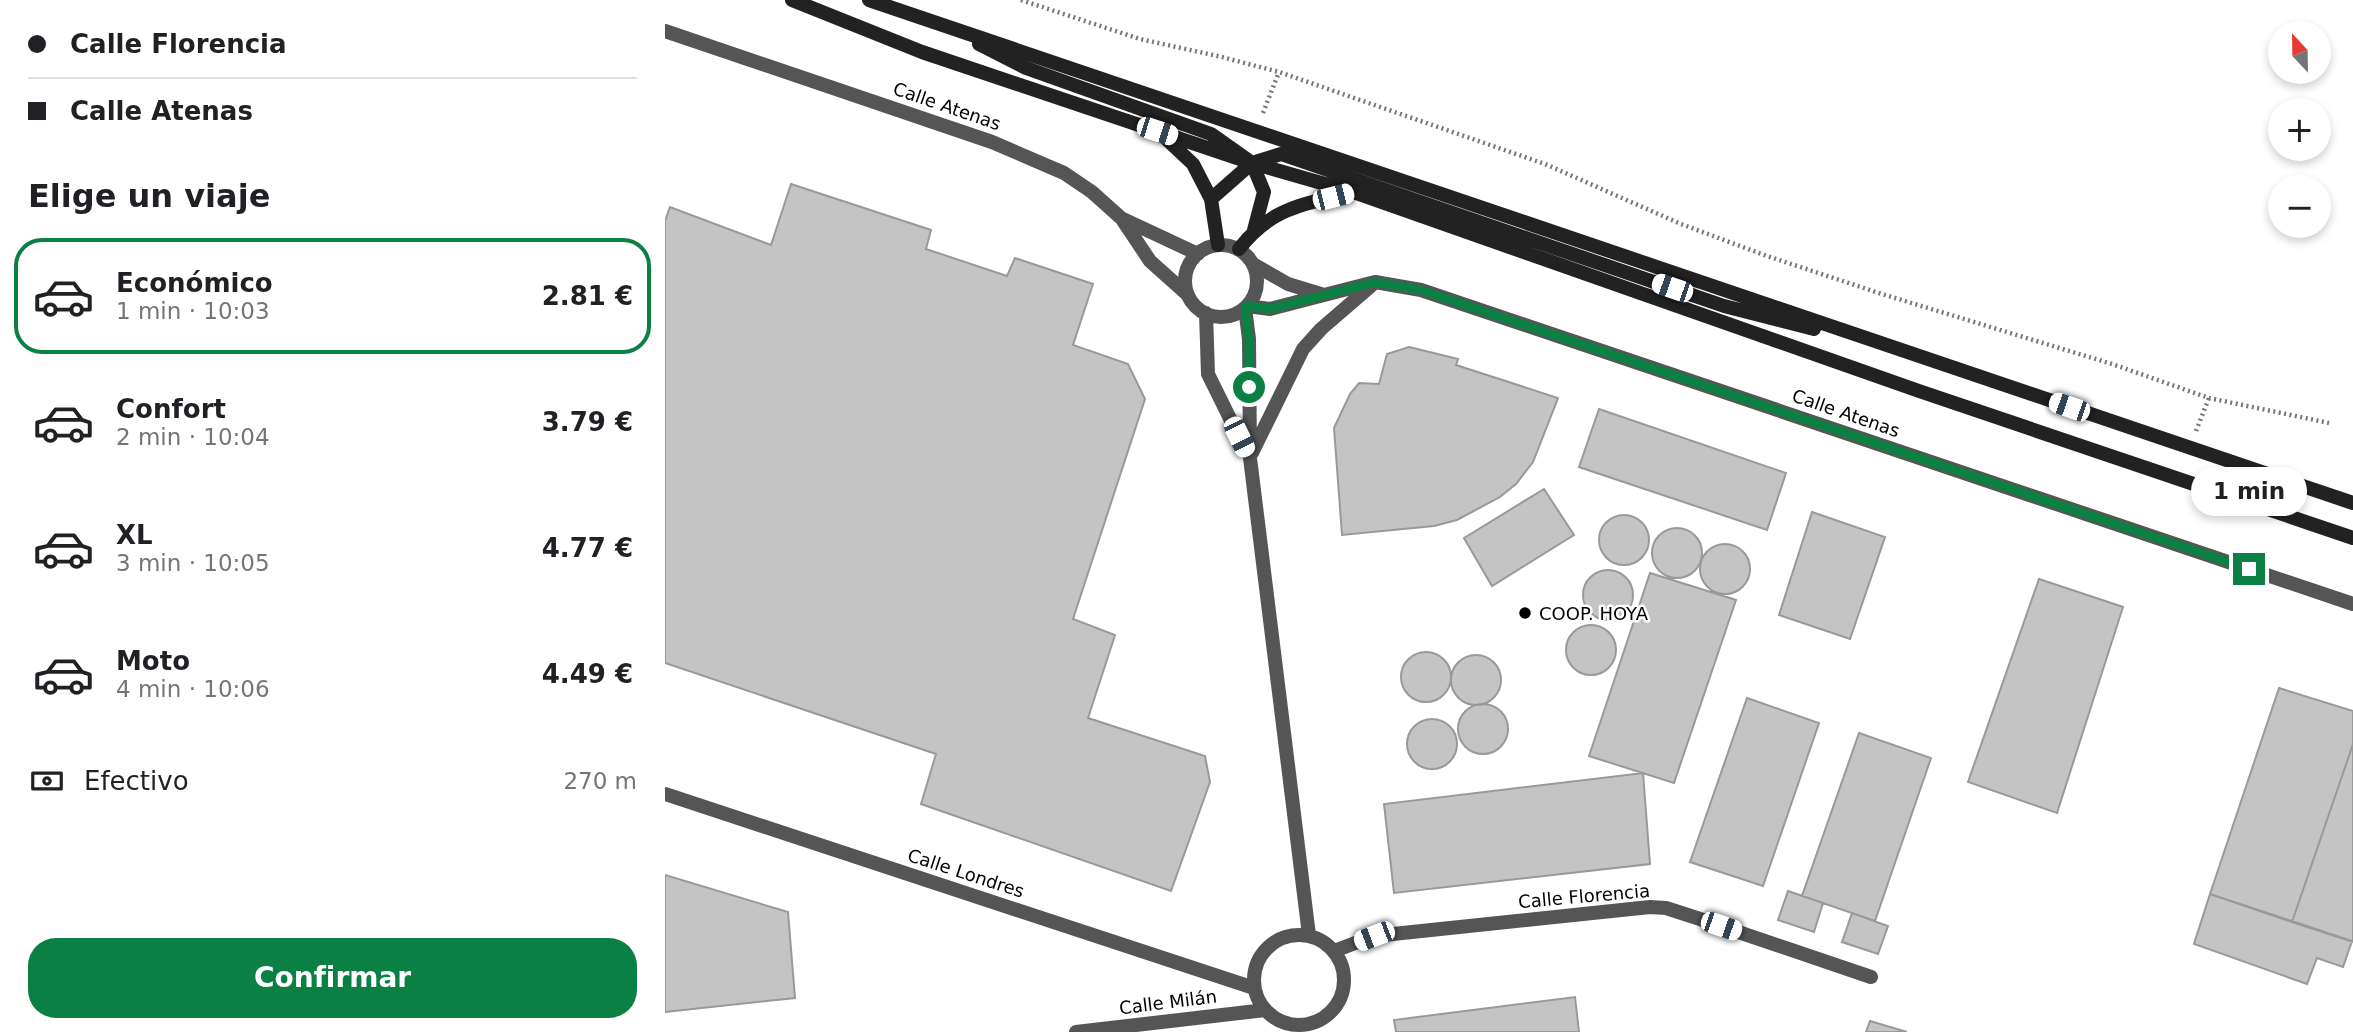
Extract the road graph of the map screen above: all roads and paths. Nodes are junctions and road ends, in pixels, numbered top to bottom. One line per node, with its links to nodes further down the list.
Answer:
1 (792, 0): 8 (main road)
2 (869, 0): 4 (main road)
3 (1021, 0): 6 (path)
4 (928, 19): 7 (main road); 9 (main road)
5 (665, 31): 12 (street, Calle Atenas)
6 (1279, 72): 7 (path); 24 (path)
7 (1256, 130): 23 (main road)
8 (1157, 131): 9 (main road); 11 (main road)
9 (1252, 163): 10 (main road); 11 (main road); 13 (main road); 23 (main road)
10 (1353, 192): 13 (main road); 29 (main road)
11 (1211, 199): 14 (main road)
12 (1121, 218): 16 (street, Calle Atenas); 19 (street)
13 (1254, 230): 15 (main road)
14 (1218, 245): 15 (street); 16 (street)
15 (1239, 249): 17 (street)
16 (1198, 254): 19 (street)
17 (1253, 264): 20 (street); 21 (street)
18 (1375, 282): 20 (street, Calle Atenas); 27 (street); 30 (street, Calle Atenas)
19 (1188, 295): 22 (street)
20 (1324, 295): 21 (street, Calle Atenas)
21 (1246, 307): 22 (street); 27 (street)
22 (1206, 313): 27 (street)
23 (1924, 357): 26 (main road)
24 (2209, 398): 25 (path); 26 (path)
25 (2329, 423)
26 (2190, 448): 28 (main road)
27 (1249, 458): 32 (street)
28 (2353, 503)
29 (2353, 538)
30 (2353, 604)
31 (665, 794): 35 (street, Calle Londres)
32 (1309, 935): 33 (street); 35 (street)
33 (1334, 951): 34 (street, Calle Florencia); 37 (street)
34 (1871, 977)
35 (1254, 988): 36 (street)
36 (1265, 1010): 37 (street); 38 (street, Calle Milán)
37 (1312, 1027)
38 (1076, 1032)

